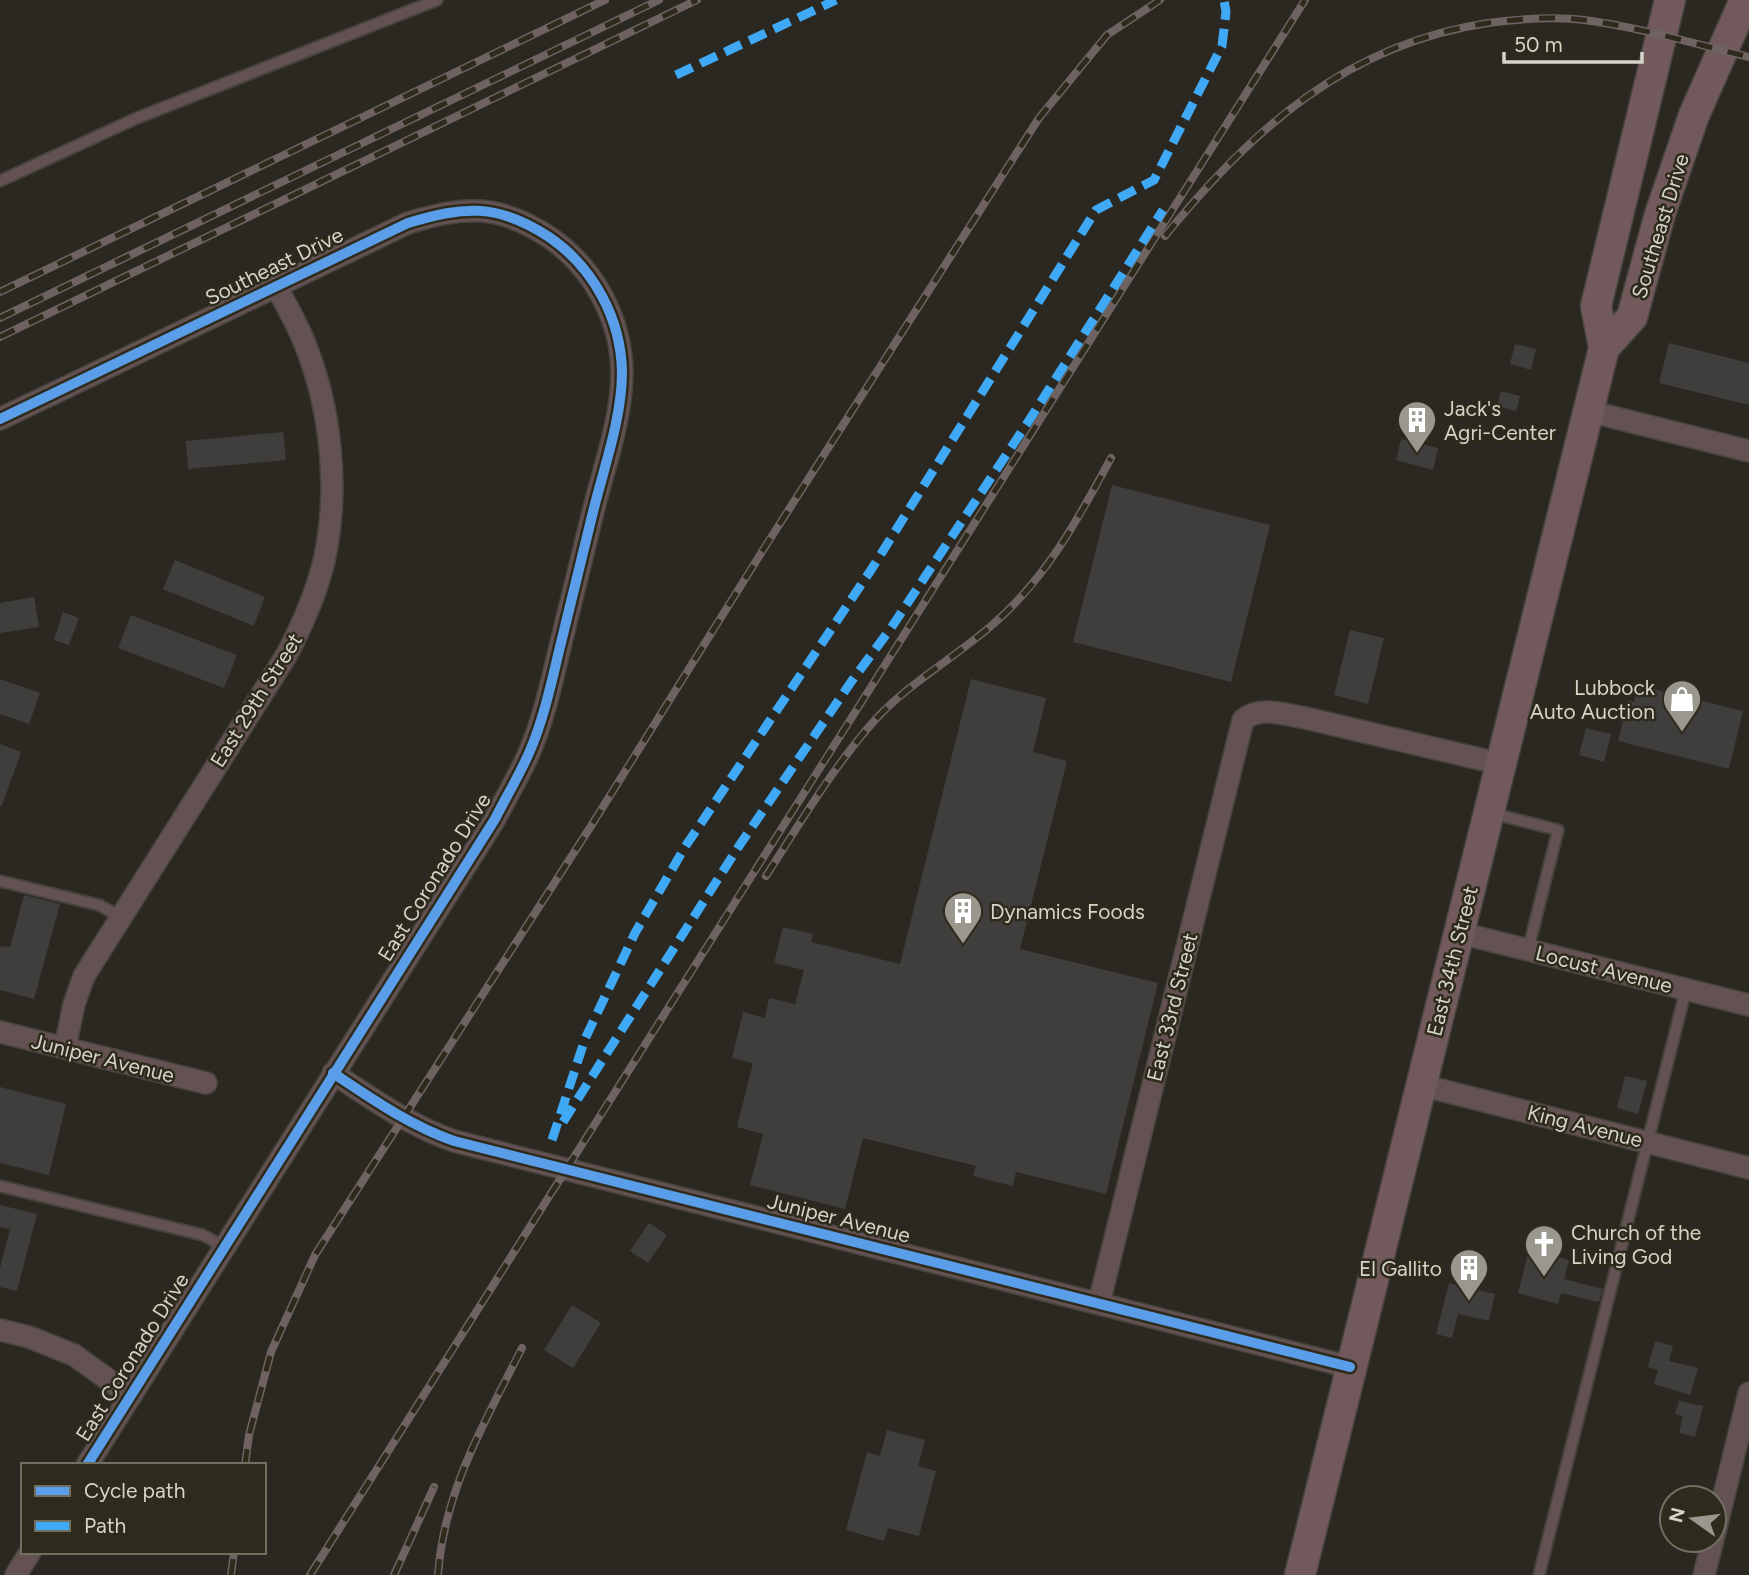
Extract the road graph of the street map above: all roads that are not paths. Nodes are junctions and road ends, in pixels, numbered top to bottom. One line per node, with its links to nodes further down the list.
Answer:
1 (437, 0): 4 (lane)
2 (1670, 0): 7 (main road, Southeast Drive)
3 (1745, 0): 7 (main road, Southeast Drive)
4 (0, 181)
5 (569, 254): 6 (street, Southeast Drive); 21 (street, East Coronado Drive)
6 (276, 286): 9 (street, Southeast Drive); 14 (street, East 29th Street)
7 (1604, 348): 8 (main road, East 34th Street)
8 (1588, 411): 10 (street); 11 (main road, East 34th Street)
9 (0, 419)
10 (1749, 451)
11 (1501, 764): 12 (main road, East 34th Street); 28 (street, East 33rd Street)
12 (1489, 813): 15 (main road, East 34th Street); 16 (lane)
13 (0, 880): 14 (lane)
14 (121, 917): 20 (street, East 29th Street)
15 (1460, 933): 16 (street, Locust Avenue); 23 (main road, East 34th Street)
16 (1528, 950): 17 (street, Locust Avenue)
17 (1686, 989): 18 (street, Locust Avenue); 24 (lane)
18 (1749, 1006)
19 (0, 1032): 20 (street, Juniper Avenue)
20 (65, 1048): 22 (street, Juniper Avenue)
21 (332, 1073): 27 (street, East Coronado Drive); 28 (street, Juniper Avenue)
22 (206, 1083)
23 (1421, 1085): 24 (street, King Avenue); 30 (main road, East 34th Street)
24 (1646, 1142): 25 (street, King Avenue); 39 (lane)
25 (1749, 1168)
26 (0, 1186): 27 (lane)
27 (224, 1247): 32 (street, East Coronado Drive)
28 (1099, 1303): 30 (street, Juniper Avenue)
29 (0, 1330): 32 (street)
30 (1350, 1367): 38 (main road, East 34th Street)
31 (1749, 1393): 34 (street)
32 (131, 1396): 33 (street, East Coronado Drive)
33 (88, 1463)
34 (1726, 1484)
35 (29, 1554): 37 (street)
36 (1709, 1554): 40 (street)
37 (16, 1575)
38 (1300, 1575)
39 (1539, 1575)
40 (1704, 1575)

